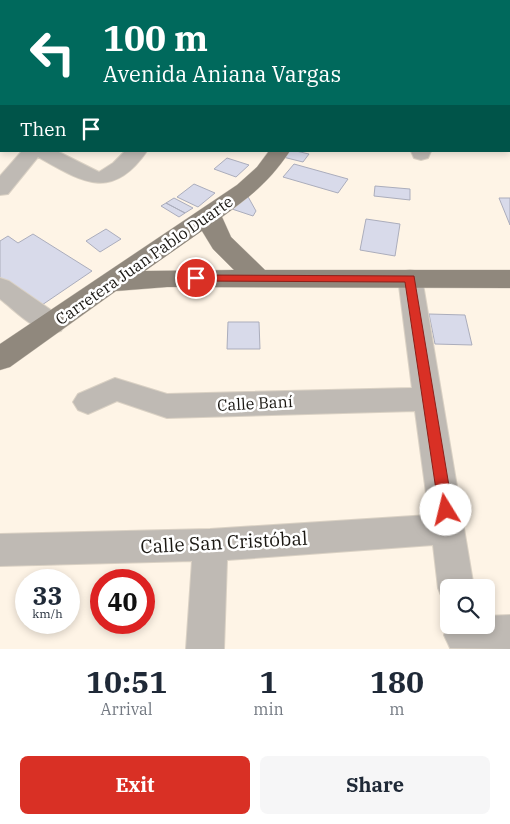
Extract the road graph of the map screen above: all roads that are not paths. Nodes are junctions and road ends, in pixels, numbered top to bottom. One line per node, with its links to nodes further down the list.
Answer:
1 (32, 152): 5 (street)
2 (44, 152): 3 (street)
3 (137, 152)
4 (279, 152): 6 (main road, Carretera Juan Pablo Duarte)
5 (0, 189)
6 (210, 214): 9 (main road); 10 (main road, Carretera Juan Pablo Duarte)
7 (410, 278): 8 (main road); 9 (main road); 14 (street)
8 (510, 278)
9 (260, 279): 10 (main road)
10 (113, 283): 12 (main road, Carretera Juan Pablo Duarte)
11 (0, 286): 12 (street)
12 (52, 324): 13 (main road, Carretera Juan Pablo Duarte)
13 (0, 359)
14 (428, 399): 15 (street, Calle Baní); 16 (street)
15 (88, 402)
16 (448, 529): 17 (street, Calle San Cristóbal); 19 (street)
17 (210, 545): 18 (street, Calle San Cristóbal); 22 (street)
18 (0, 550)
19 (455, 579)
20 (510, 634): 21 (street)
21 (463, 636)
22 (205, 649)

